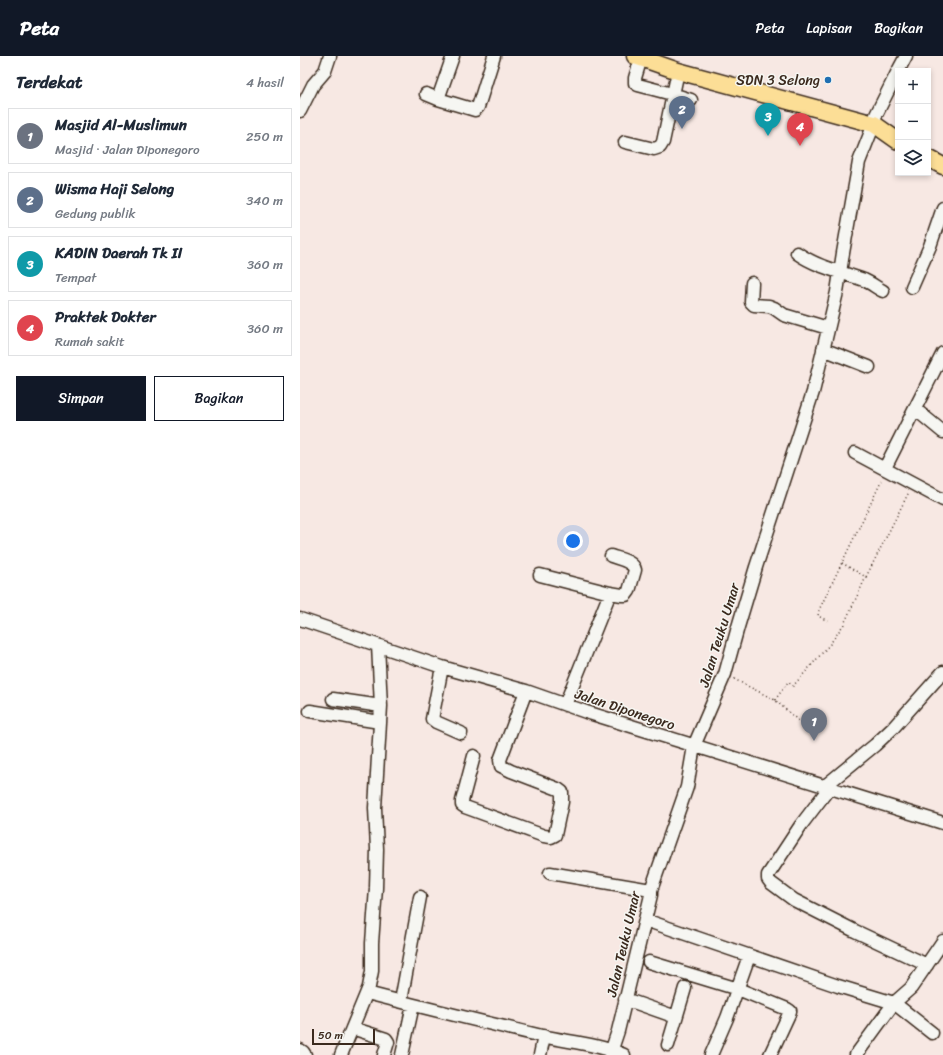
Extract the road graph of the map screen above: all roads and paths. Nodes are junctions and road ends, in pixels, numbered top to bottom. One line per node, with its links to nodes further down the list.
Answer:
1 (330, 56): 13 (street)
2 (453, 56): 11 (street)
3 (492, 56): 11 (street)
4 (906, 56): 6 (street, Jalan Teuku Umar)
5 (638, 57): 7 (main road); 10 (street)
6 (900, 68)
7 (678, 71): 10 (street); 14 (main road)
8 (895, 77): 14 (street, Jalan Teuku Umar)
9 (426, 94): 11 (street)
10 (672, 94): 12 (street); 16 (street)
11 (438, 99)
12 (691, 100)
13 (300, 111)
14 (874, 124): 15 (main road); 21 (street, Jalan Teuku Umar)
15 (897, 140)
16 (625, 142)
17 (931, 160): 18 (main road)
18 (943, 166)
19 (943, 208): 23 (street)
20 (797, 253): 21 (street)
21 (840, 273): 24 (street); 25 (street, Jalan Teuku Umar)
22 (752, 283): 25 (street)
23 (912, 287)
24 (883, 291)
25 (828, 328): 26 (street, Jalan Teuku Umar)
26 (824, 350): 28 (street); 45 (street, Jalan Teuku Umar)
27 (943, 353): 29 (street)
28 (869, 367)
29 (915, 409): 30 (street); 32 (street)
30 (943, 432)
31 (855, 453): 32 (street)
32 (886, 469): 33 (street); 36 (path)
33 (913, 484): 34 (street); 38 (path)
34 (943, 500)
35 (611, 556): 39 (street)
36 (842, 563): 38 (path); 41 (path)
37 (540, 575): 39 (street)
38 (866, 577): 48 (path)
39 (610, 593): 49 (street)
40 (300, 619): 42 (street, Jalan Diponegoro)
41 (828, 622)
42 (378, 645): 43 (street, Jalan Diponegoro); 50 (street)
43 (442, 667): 46 (street, Jalan Diponegoro); 54 (street)
44 (943, 672): 57 (street)
45 (725, 674): 48 (path); 55 (street, Jalan Teuku Umar)
46 (526, 691): 49 (street, Jalan Diponegoro); 56 (street)
47 (333, 699): 50 (street)
48 (775, 700): 53 (path)
49 (565, 705): 55 (street, Jalan Diponegoro)
50 (381, 706): 52 (street)
51 (310, 711): 52 (street)
52 (380, 722): 69 (street)
53 (802, 723)
54 (461, 733)
55 (694, 746): 57 (street, Jalan Diponegoro); 60 (street, Jalan Teuku Umar)
56 (474, 756)
57 (827, 786): 58 (street, Jalan Diponegoro); 66 (street)
58 (943, 823)
59 (550, 873): 60 (street)
60 (651, 890): 62 (street, Jalan Teuku Umar)
61 (420, 897): 71 (street)
62 (645, 920): 64 (street); 70 (street, Jalan Teuku Umar)
63 (943, 940): 66 (street)
64 (749, 956): 68 (street); 72 (street)
65 (649, 962): 68 (street)
66 (927, 965): 72 (street)
67 (685, 988): 73 (street)
68 (738, 989): 86 (street); 87 (street)
69 (367, 993): 71 (street); 74 (street)
70 (625, 999): 73 (street); 79 (street, Jalan Teuku Umar)
71 (407, 1003): 76 (street); 83 (street)
72 (894, 1004): 75 (street); 88 (street)
73 (676, 1017): 77 (street)
74 (352, 1028): 81 (street); 82 (street)
75 (932, 1033)
76 (544, 1036): 79 (street); 84 (street)
77 (668, 1045)
78 (300, 1050): 80 (street)
79 (610, 1052): 85 (street)
80 (306, 1055)
81 (341, 1055)
82 (384, 1055)
83 (402, 1055)
84 (540, 1055)
85 (624, 1055)
86 (711, 1055)
87 (770, 1055)
88 (856, 1055)

